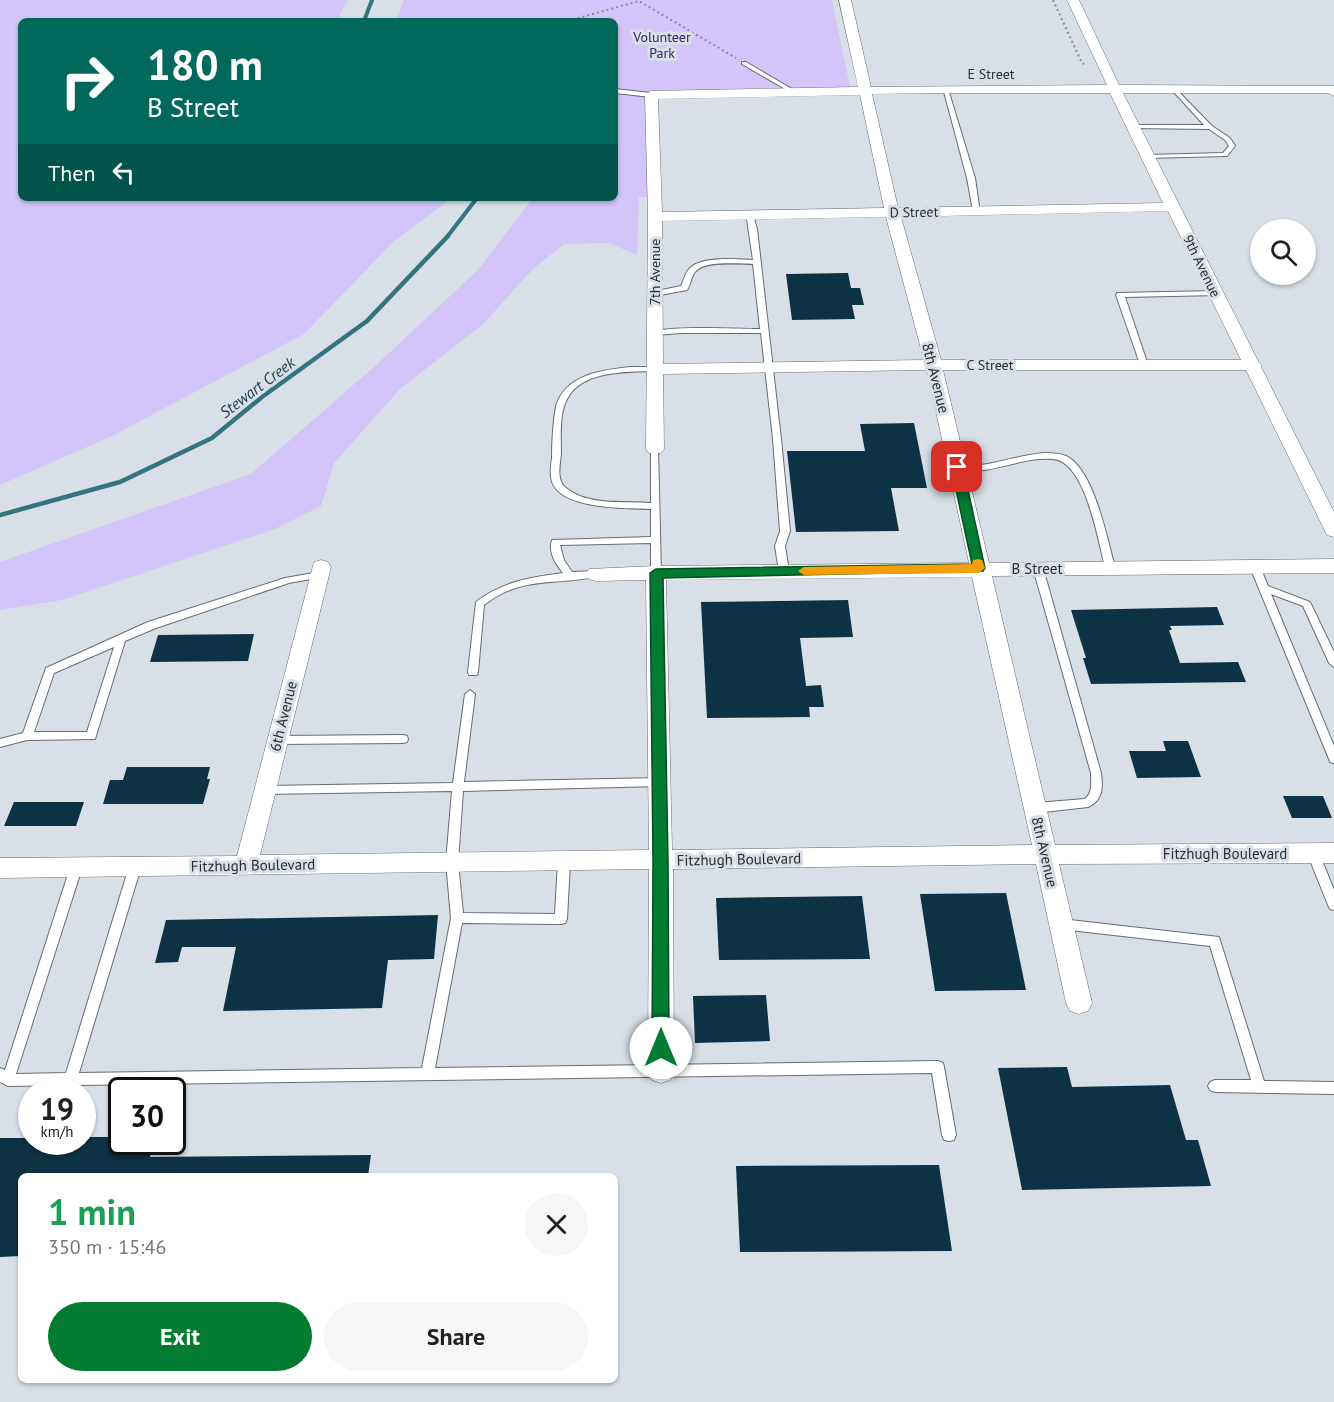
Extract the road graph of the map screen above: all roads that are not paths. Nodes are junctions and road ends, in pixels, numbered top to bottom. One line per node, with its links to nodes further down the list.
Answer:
1 (845, 0): 7 (street, 8th Avenue)
2 (1073, 0): 5 (street, 9th Avenue)
3 (744, 63): 10 (lane)
4 (945, 89): 5 (street, E Street); 7 (street, E Street); 16 (lane)
5 (1114, 89): 6 (street, E Street); 12 (street, 9th Avenue)
6 (1174, 89): 9 (street, E Street); 13 (lane)
7 (865, 90): 10 (street, E Street); 17 (street, 8th Avenue)
8 (618, 91): 11 (lane)
9 (1333, 91)
10 (794, 92): 11 (street, E Street)
11 (651, 95): 19 (street, 7th Avenue)
12 (1133, 127): 13 (lane); 14 (street, 9th Avenue)
13 (1210, 127): 14 (lane)
14 (1148, 157): 15 (street, 9th Avenue)
15 (1173, 207): 16 (street, D Street); 21 (street, 9th Avenue)
16 (977, 211): 17 (street, D Street)
17 (892, 213): 18 (street, D Street); 25 (street, 8th Avenue)
18 (749, 215): 19 (street, D Street); 20 (lane)
19 (655, 217): 22 (street, 7th Avenue)
20 (757, 262): 22 (lane); 23 (lane)
21 (1215, 293): 26 (lane); 27 (street, 9th Avenue)
22 (655, 294): 24 (street, 7th Avenue)
23 (764, 331): 24 (lane); 28 (lane)
24 (655, 333): 29 (street, 7th Avenue)
25 (934, 365): 26 (street, C Street); 28 (street, C Street); 31 (street, 8th Avenue)
26 (1144, 365): 27 (street, C Street)
27 (1254, 365): 33 (street, 9th Avenue)
28 (768, 367): 29 (street, C Street); 41 (lane)
29 (655, 369): 30 (street, 7th Avenue); 32 (lane)
30 (655, 448): 32 (lane)
31 (957, 467): 36 (lane); 38 (street, 8th Avenue)
32 (655, 506): 34 (lane)
33 (1334, 531)
34 (656, 540): 42 (lane); 44 (lane)
35 (1334, 566): 37 (street, B Street)
36 (1110, 567): 37 (street, B Street); 39 (street, B Street)
37 (1255, 567): 45 (lane)
38 (979, 568): 39 (street, B Street); 41 (street, B Street); 58 (street, 8th Avenue)
39 (1038, 568): 58 (lane)
40 (320, 571): 46 (lane); 52 (street, 6th Avenue)
41 (784, 571): 42 (street, B Street)
42 (656, 573): 43 (street, B Street); 55 (street)
43 (596, 574): 44 (lane)
44 (570, 576): 48 (lane)
45 (1264, 588): 47 (lane); 54 (lane)
46 (121, 639): 50 (lane); 50 (lane)
47 (1334, 663)
48 (473, 672)
49 (470, 694): 56 (lane)
50 (27, 736): 53 (lane)
51 (403, 739): 52 (lane)
52 (277, 740): 57 (street, 6th Avenue)
53 (0, 743)
54 (1334, 759)
55 (660, 782): 56 (lane); 61 (street)
56 (458, 787): 57 (lane); 62 (lane)
57 (264, 790): 64 (street, 6th Avenue)
58 (1035, 808): 59 (street, 8th Avenue)
59 (1046, 853): 60 (street, Fitzhugh Boulevard); 61 (street, Fitzhugh Boulevard); 70 (street, 8th Avenue)
60 (1323, 853): 68 (lane)
61 (661, 861): 63 (street, Fitzhugh Boulevard); 72 (street)
62 (452, 862): 63 (street, Fitzhugh Boulevard); 64 (street, Fitzhugh Boulevard); 69 (lane)
63 (564, 862): 69 (lane)
64 (246, 865): 66 (street, Fitzhugh Boulevard)
65 (76, 867): 66 (street, Fitzhugh Boulevard); 67 (street, Fitzhugh Boulevard); 74 (lane)
66 (135, 867): 75 (lane)
67 (0, 868)
68 (1334, 905)
69 (457, 918): 73 (lane)
70 (1061, 924): 71 (street, 8th Avenue); 78 (lane)
71 (1079, 1003)
72 (661, 1071): 73 (lane); 80 (lane)
73 (427, 1075): 76 (lane)
74 (4, 1077)
75 (73, 1077)
76 (96, 1079)
77 (1215, 1086): 78 (lane)
78 (1259, 1087): 79 (lane)
79 (1334, 1088)
80 (949, 1135)

